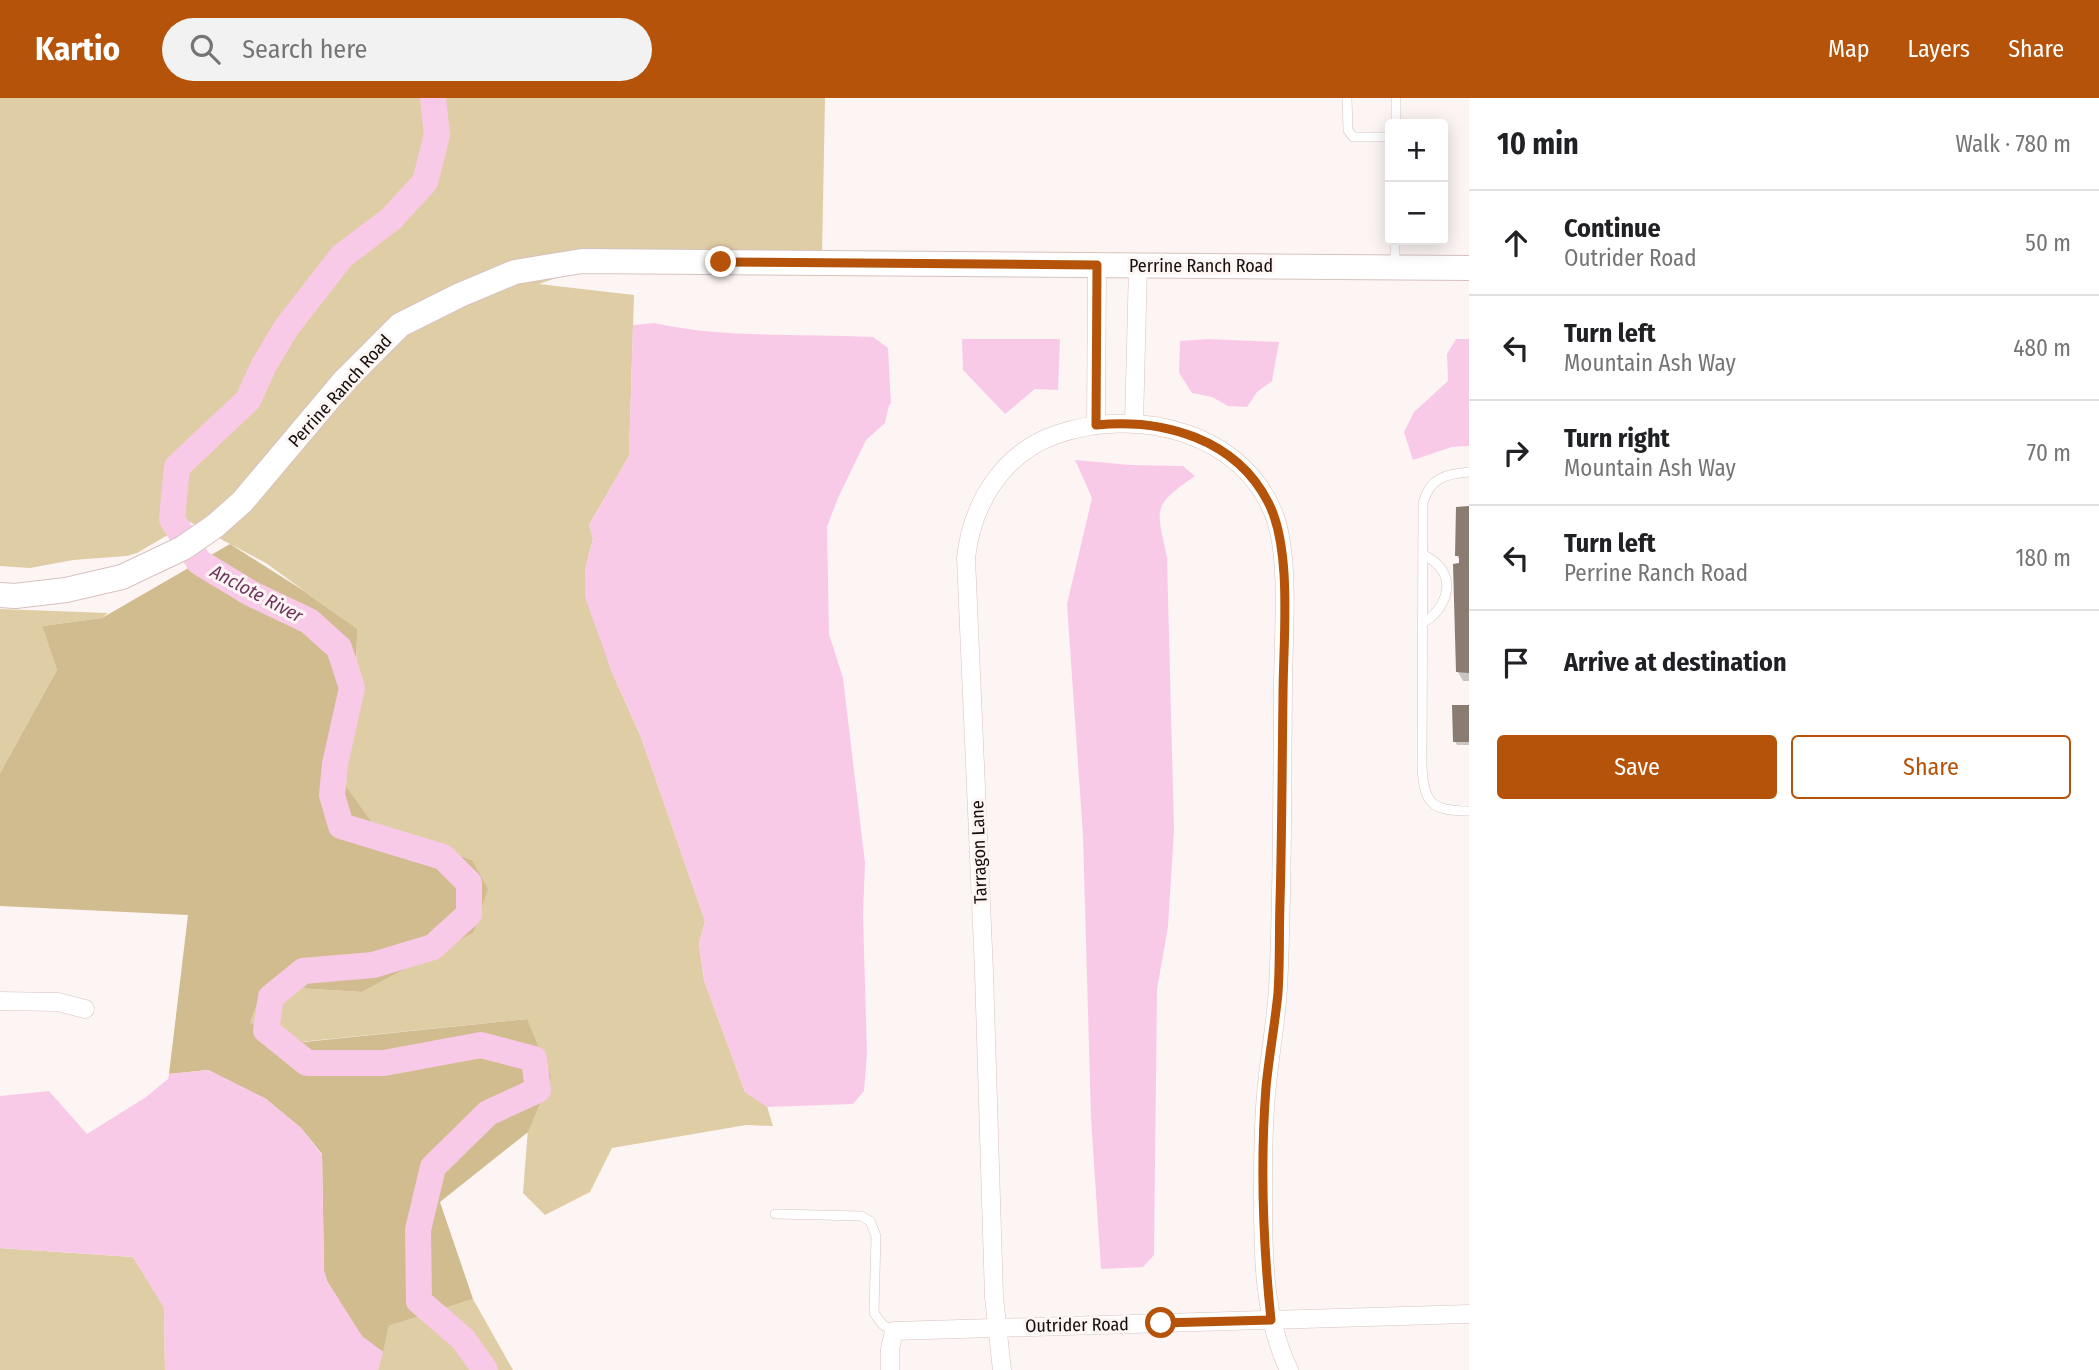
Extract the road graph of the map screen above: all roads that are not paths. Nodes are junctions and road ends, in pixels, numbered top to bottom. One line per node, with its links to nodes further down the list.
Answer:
1 (1347, 98): 4 (lane)
2 (1396, 98): 3 (lane)
3 (1396, 119)
4 (1385, 137)
5 (1395, 245): 8 (lane)
6 (1097, 265): 7 (street, Perrine Ranch Road); 11 (street); 14 (street, Perrine Ranch Road)
7 (1138, 266): 8 (street, Perrine Ranch Road); 10 (street)
8 (1395, 268): 9 (street, Perrine Ranch Road)
9 (1469, 268)
10 (1126, 423): 11 (street, Tarragon Lane); 21 (street, Tarragon Lane)
11 (1096, 425): 22 (street, Tarragon Lane)
12 (1469, 472): 13 (lane)
13 (1423, 554): 15 (lane); 15 (lane)
14 (0, 595)
15 (1423, 623): 16 (lane)
16 (1469, 811)
17 (0, 1001): 18 (street)
18 (85, 1009)
19 (775, 1214): 23 (lane)
20 (1469, 1314): 21 (street, Outrider Road)
21 (1271, 1320): 22 (street, Outrider Road); 26 (street, Tarragon Lane)
22 (997, 1326): 23 (street, Outrider Road); 25 (street, Tarragon Lane)
23 (894, 1331): 24 (street)
24 (890, 1370)
25 (1002, 1370)
26 (1289, 1370)

